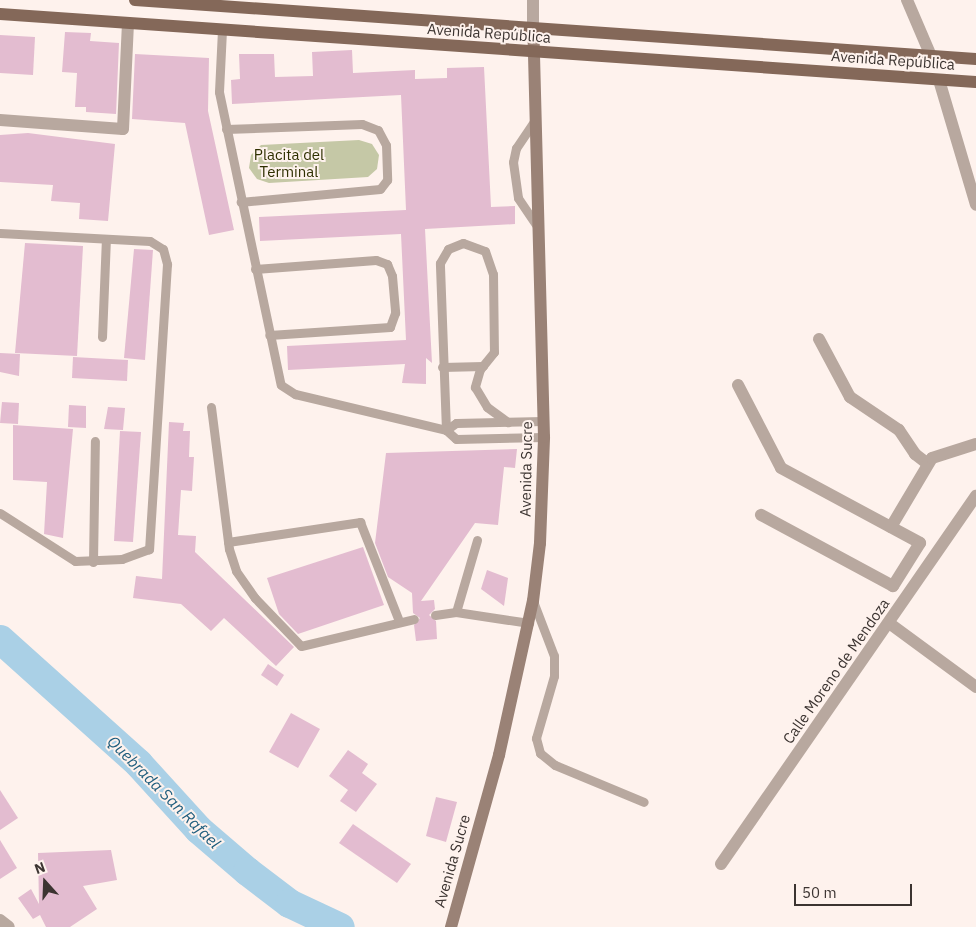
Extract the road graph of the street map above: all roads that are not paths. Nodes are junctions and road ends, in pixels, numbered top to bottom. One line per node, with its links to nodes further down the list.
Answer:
1 (138, 0): 6 (main road, Avenida República)
2 (533, 0): 6 (street, Avenida Sucre)
3 (907, 0): 9 (street)
4 (0, 14): 5 (main road, Avenida República)
5 (128, 23): 7 (main road, Avenida República); 13 (street)
6 (533, 28): 8 (street, Avenida Sucre); 9 (main road, Avenida República)
7 (222, 30): 8 (main road, Avenida República); 15 (lane)
8 (534, 52): 11 (main road, Avenida República); 14 (street, Avenida Sucre)
9 (931, 56): 10 (main road, Avenida República)
10 (976, 59)
11 (939, 80): 12 (main road, Avenida República); 17 (street)
12 (976, 82)
13 (0, 120)
14 (535, 120): 18 (street, Avenida Sucre); 18 (lane)
15 (226, 130): 16 (lane); 16 (lane)
16 (241, 202): 21 (lane)
17 (976, 205)
18 (538, 228): 29 (street, Avenida Sucre)
19 (0, 234): 20 (lane)
20 (106, 239): 23 (lane); 42 (lane)
21 (255, 268): 22 (lane); 22 (lane)
22 (269, 335): 31 (lane)
23 (102, 337)
24 (818, 339): 35 (street)
25 (483, 366): 26 (lane); 26 (lane); 30 (lane)
26 (442, 367): 31 (lane)
27 (738, 384): 39 (street)
28 (211, 407): 41 (lane)
29 (543, 421): 30 (lane); 32 (street, Avenida Sucre)
30 (508, 422): 31 (lane)
31 (446, 430): 32 (lane)
32 (544, 437): 43 (street, Avenida Sucre)
33 (95, 441): 42 (lane)
34 (976, 444): 35 (street)
35 (928, 464): 39 (street)
36 (976, 496): 49 (street, Calle Moreno de Mendoza)
37 (0, 513): 42 (lane)
38 (761, 515): 39 (street)
39 (891, 527)
40 (478, 540): 44 (lane)
41 (228, 542): 47 (lane); 47 (lane)
42 (93, 562)
43 (533, 601): 48 (street, Avenida Sucre); 51 (lane)
44 (456, 612): 45 (lane); 48 (lane)
45 (436, 615)
46 (414, 619): 47 (lane)
47 (399, 621)
48 (529, 623): 55 (street, Avenida Sucre)
49 (889, 623): 50 (street); 52 (street, Calle Moreno de Mendoza)
50 (976, 687)
51 (644, 802)
52 (721, 864)
53 (0, 920): 54 (street)
54 (9, 927)
55 (451, 927)

